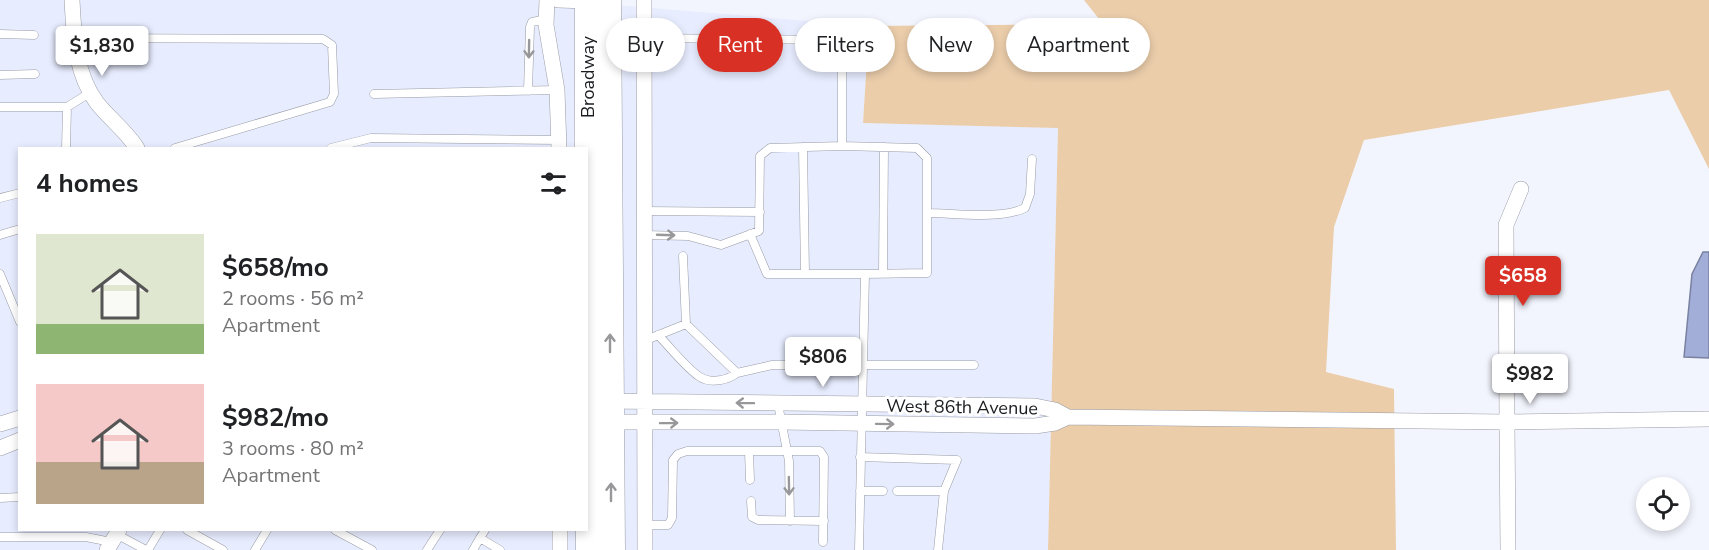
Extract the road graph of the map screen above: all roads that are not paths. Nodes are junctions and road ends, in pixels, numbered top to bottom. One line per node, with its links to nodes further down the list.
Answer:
1 (72, 0): 10 (street)
2 (547, 0): 7 (street)
3 (558, 0): 4 (street)
4 (594, 0): 55 (main road, Broadway); 55 (main road, Broadway, one-way to 4)
5 (644, 0): 6 (street)
6 (644, 18)
7 (547, 19): 15 (street); 16 (lane, one-way to 16)
8 (0, 34): 9 (lane)
9 (34, 35)
10 (74, 38): 17 (street); 25 (lane)
11 (685, 38): 28 (lane)
12 (643, 72): 34 (street)
13 (35, 74): 14 (lane)
14 (0, 75)
15 (557, 90): 16 (lane); 22 (street)
16 (528, 91): 18 (lane)
17 (91, 92): 20 (lane); 24 (street)
18 (374, 94)
19 (0, 106): 20 (lane)
20 (67, 106): 23 (lane)
21 (502, 144): 22 (lane); 26 (lane)
22 (559, 144)
23 (66, 147)
24 (136, 147)
25 (179, 147)
26 (335, 147)
27 (802, 147): 28 (lane); 35 (lane); 44 (lane)
28 (842, 147): 29 (lane)
29 (884, 147): 36 (lane); 42 (lane)
30 (1032, 159): 36 (lane)
31 (1521, 189): 60 (street)
32 (18, 194): 33 (lane)
33 (0, 198)
34 (643, 211): 35 (lane); 40 (street)
35 (760, 212): 39 (lane)
36 (927, 213): 42 (lane)
37 (18, 230): 38 (lane)
38 (0, 234)
39 (750, 234): 40 (lane, one-way to 39); 44 (lane)
40 (644, 235): 48 (street)
41 (683, 256): 47 (lane)
42 (883, 273): 45 (lane)
43 (0, 274): 46 (lane)
44 (805, 274): 45 (lane)
45 (865, 274): 49 (lane)
46 (18, 317)
47 (686, 324): 48 (lane); 51 (lane)
48 (652, 338): 51 (lane); 52 (street)
49 (864, 365): 50 (lane); 51 (lane); 54 (lane)
50 (974, 365)
51 (737, 373)
52 (645, 402): 53 (street, West 86th Avenue, one-way to 52); 55 (street, West 86th Avenue); 61 (street)
53 (778, 404): 54 (street, West 86th Avenue); 59 (lane)
54 (862, 405): 56 (street, West 86th Avenue); 63 (lane)
55 (595, 411): 61 (street, West 86th Avenue); 100 (main road, Broadway); 101 (main road, Broadway, one-way to 55)
56 (1068, 417): 60 (street); 63 (street, West 86th Avenue, one-way to 56)
57 (18, 419): 62 (street)
58 (1709, 419): 60 (street)
59 (781, 422): 61 (street, West 86th Avenue, one-way to 59); 63 (street, West 86th Avenue); 66 (lane)
60 (1507, 422): 105 (street)
61 (645, 423): 79 (street)
62 (0, 424)
63 (862, 424): 68 (lane)
64 (18, 441): 65 (street)
65 (0, 448)
66 (787, 450): 67 (lane); 77 (lane, one-way to 77); 78 (lane)
67 (749, 451): 69 (lane); 79 (lane)
68 (860, 457): 70 (lane); 73 (lane)
69 (750, 480)
70 (860, 491): 71 (lane); 103 (lane)
71 (883, 491)
72 (897, 491): 73 (lane)
73 (944, 491): 104 (lane)
74 (18, 497): 75 (lane)
75 (0, 498)
76 (751, 501): 77 (lane)
77 (789, 522): 78 (lane)
78 (824, 522): 91 (lane)
79 (645, 525): 102 (street)
80 (159, 531): 92 (lane)
81 (189, 531): 93 (lane)
82 (264, 531): 94 (lane)
83 (337, 531): 95 (lane)
84 (439, 531): 96 (lane)
85 (484, 531): 89 (lane)
86 (560, 531): 99 (street)
87 (81, 533): 88 (lane); 90 (lane)
88 (0, 537)
89 (480, 538): 97 (lane); 98 (lane)
90 (113, 539): 92 (lane)
91 (823, 542)
92 (147, 550)
93 (223, 550)
94 (255, 550)
95 (372, 550)
96 (427, 550)
97 (473, 550)
98 (500, 550)
99 (560, 550)
100 (589, 550)
101 (612, 550)
102 (645, 550)
103 (859, 550)
104 (938, 550)
105 (1508, 550)

